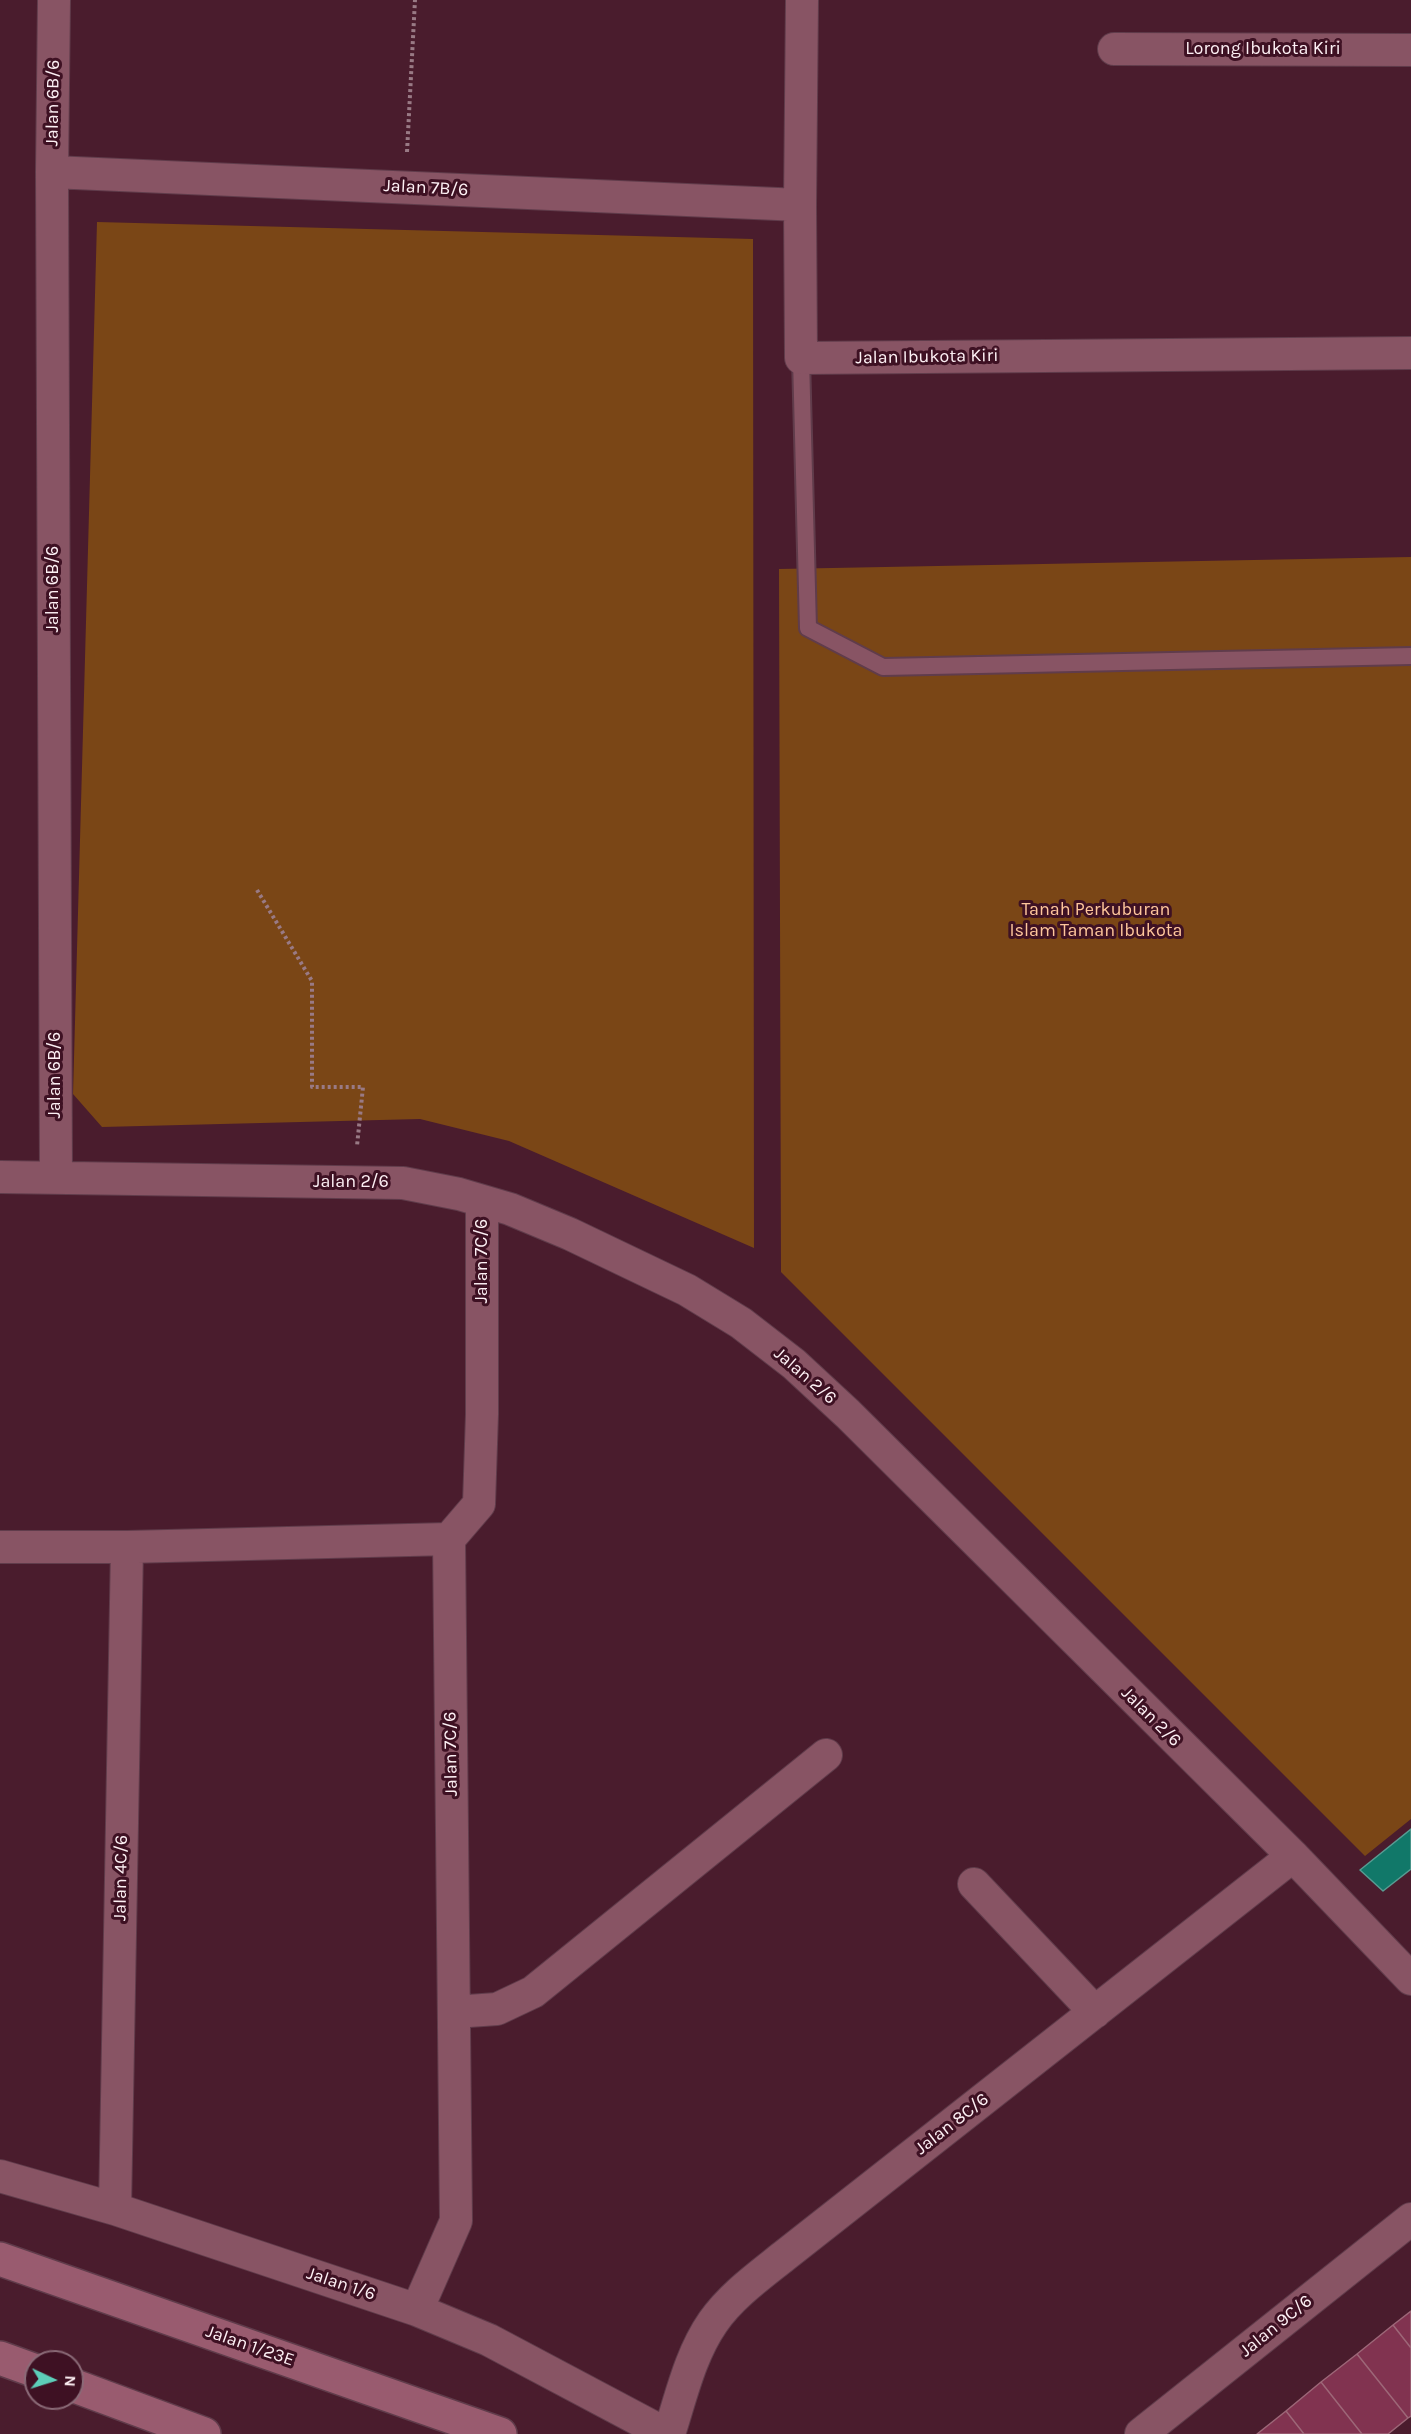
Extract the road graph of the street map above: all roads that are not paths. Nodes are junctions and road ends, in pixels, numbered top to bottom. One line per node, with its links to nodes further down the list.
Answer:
1 (54, 0): 5 (street, Jalan 6B/6)
2 (802, 0): 6 (street)
3 (1114, 49): 4 (street, Lorong Ibukota Kiri)
4 (1411, 50)
5 (52, 172): 6 (street, Jalan 7B/6); 11 (street, Jalan 6B/6)
6 (800, 205): 8 (street)
7 (1411, 353): 8 (street, Jalan Ibukota Kiri)
8 (801, 358): 9 (lane)
9 (1411, 656)
10 (0, 1177): 11 (street, Jalan 2/6)
11 (56, 1178): 12 (street, Jalan 2/6)
12 (482, 1201): 13 (street, Jalan 7C/6); 17 (street, Jalan 2/6)
13 (449, 1539): 15 (street); 20 (street, Jalan 7C/6)
14 (0, 1547): 15 (street)
15 (127, 1547): 23 (street, Jalan 4C/6)
16 (826, 1755): 20 (street)
17 (1293, 1856): 19 (street, Jalan 2/6); 21 (street, Jalan 8C/6)
18 (974, 1884): 21 (street)
19 (1411, 1978)
20 (454, 2012): 26 (street, Jalan 7C/6)
21 (1095, 2012): 32 (street, Jalan 8C/6)
22 (0, 2176): 23 (street, Jalan 1/6)
23 (115, 2209): 26 (street, Jalan 1/6)
24 (1411, 2219): 33 (street, Jalan 9C/6)
25 (0, 2259): 31 (street, Jalan 1/23E)
26 (417, 2310): 32 (street, Jalan 1/6)
27 (0, 2358): 28 (street)
28 (24, 2367)
29 (84, 2389): 30 (street)
30 (204, 2434)
31 (501, 2434)
32 (668, 2434)
33 (1141, 2434)

